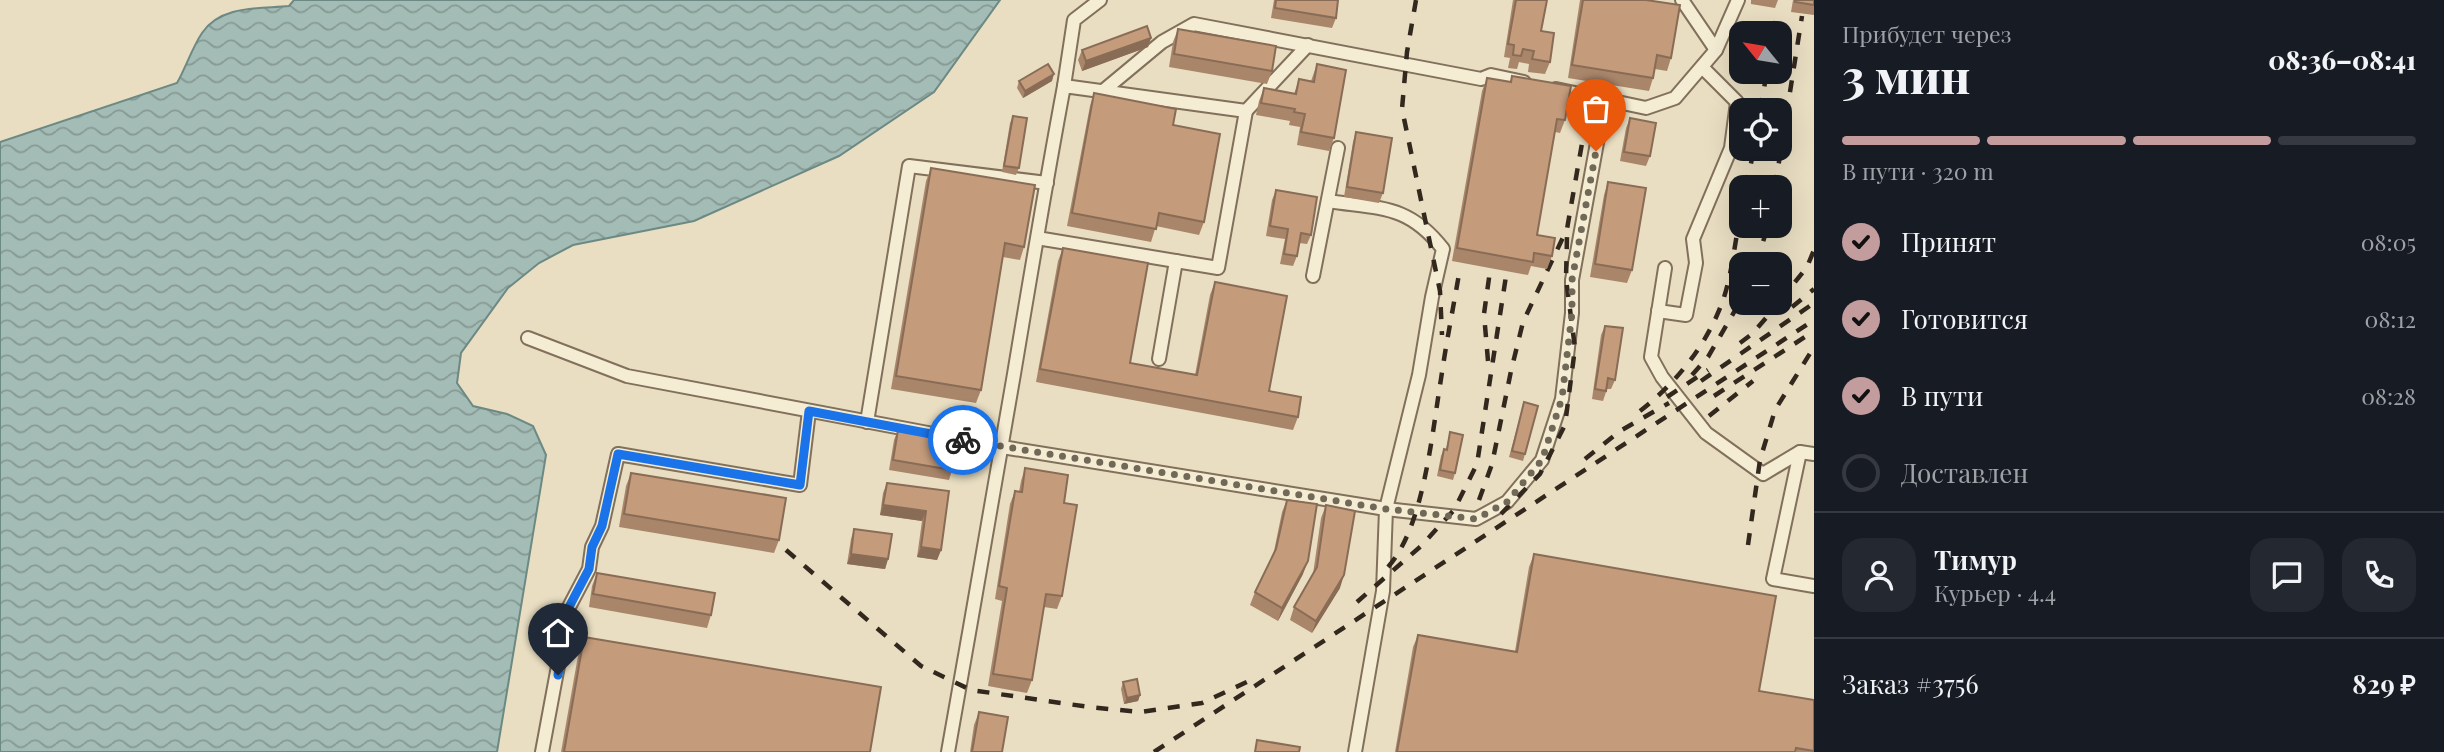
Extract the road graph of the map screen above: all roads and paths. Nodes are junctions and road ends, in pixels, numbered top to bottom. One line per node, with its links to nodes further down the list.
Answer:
1 (1100, 0): 7 (lane)
2 (1682, 0): 5 (lane)
3 (1738, 0): 5 (lane)
4 (1308, 46): 8 (lane); 9 (lane); 10 (lane)
5 (1716, 51): 6 (lane)
6 (1702, 67): 9 (lane); 18 (lane)
7 (1064, 86): 8 (lane); 12 (lane)
8 (1103, 91): 10 (lane)
9 (1605, 99): 26 (lane)
10 (1246, 111): 15 (lane)
11 (1338, 148): 13 (lane)
12 (1047, 183): 14 (lane); 22 (lane)
13 (1328, 201): 17 (lane); 26 (lane)
14 (1037, 238): 15 (lane); 23 (lane)
15 (1176, 261): 20 (lane)
16 (1665, 268): 18 (lane)
17 (1313, 276)
18 (1658, 310): 24 (lane)
19 (528, 338): 21 (lane)
20 (1159, 359)
21 (809, 411): 22 (lane); 28 (lane)
22 (867, 422): 23 (lane)
23 (1002, 447): 26 (lane); 29 (lane)
24 (1800, 452): 25 (lane); 27 (lane)
25 (1814, 454)
26 (1386, 509): 30 (lane)
27 (1814, 586)
28 (542, 752)
29 (948, 752)
30 (1355, 752)

